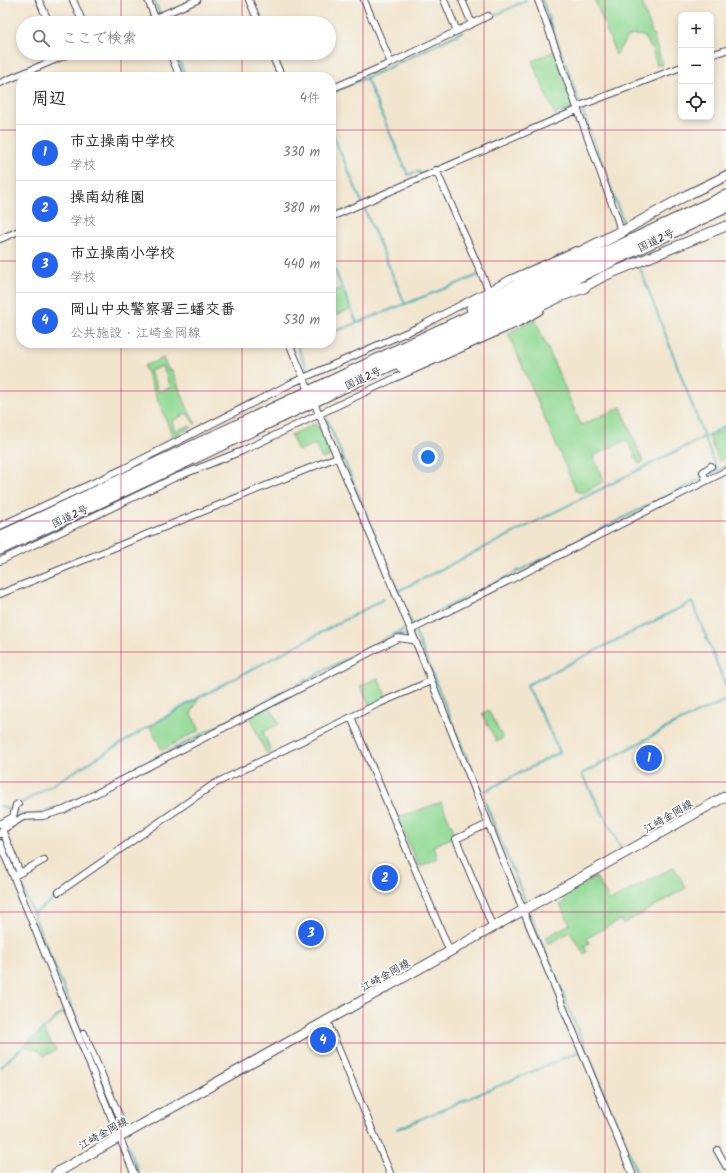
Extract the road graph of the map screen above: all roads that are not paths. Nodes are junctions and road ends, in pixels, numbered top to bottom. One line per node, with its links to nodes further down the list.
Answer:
1 (39, 0): 10 (street)
2 (73, 0): 11 (street)
3 (148, 0): 12 (street)
4 (197, 0): 13 (street)
5 (249, 0): 14 (street)
6 (364, 0): 23 (street)
7 (444, 0): 17 (street)
8 (462, 0): 16 (street)
9 (538, 0): 31 (street)
10 (46, 16)
11 (80, 16)
12 (158, 16)
13 (163, 16)
14 (256, 16)
15 (488, 16): 16 (street)
16 (472, 24): 17 (street)
17 (457, 31): 23 (street)
18 (726, 50): 19 (street)
19 (714, 54)
20 (51, 60): 25 (street)
21 (173, 60): 26 (street)
22 (274, 60): 27 (street)
23 (391, 63): 30 (street)
24 (678, 68): 31 (street)
25 (24, 72)
26 (178, 72)
27 (280, 72)
28 (16, 76): 29 (street)
29 (0, 83)
30 (336, 87)
31 (578, 107): 32 (street); 39 (street)
32 (436, 170): 36 (street); 42 (street)
33 (726, 176): 39 (main road)
34 (726, 196): 44 (highway, 国道2号)
35 (726, 207): 46 (highway, 国道2号)
36 (336, 215)
37 (726, 226): 41 (main road)
38 (16, 232): 40 (street)
39 (622, 232): 42 (street); 44 (highway)
40 (0, 238)
41 (584, 287): 46 (highway); 49 (street)
42 (489, 291): 45 (street)
43 (291, 348): 45 (street)
44 (393, 352): 55 (highway, 国道2号)
45 (303, 378): 47 (street); 54 (street)
46 (354, 382): 56 (highway, 国道2号)
47 (307, 386)
48 (316, 407): 49 (street)
49 (319, 415): 50 (street); 57 (street)
50 (337, 457): 58 (street); 59 (street)
51 (711, 466): 53 (street)
52 (726, 471): 53 (street)
53 (705, 477): 59 (street)
54 (0, 526)
55 (0, 537)
56 (0, 549)
57 (0, 561)
58 (0, 594)
59 (412, 631): 60 (street); 66 (street)
60 (431, 681): 61 (street); 65 (street)
61 (351, 718): 70 (street); 73 (street)
62 (726, 796): 71 (main road, 江崎金岡線)
63 (16, 808): 64 (street)
64 (0, 824)
65 (488, 824): 71 (street); 72 (street)
66 (2, 833): 69 (street)
67 (0, 843): 69 (street)
68 (44, 860): 69 (street)
69 (17, 874): 76 (street)
70 (59, 892)
71 (524, 911): 72 (main road, 江崎金岡線); 82 (street)
72 (493, 928): 73 (main road, 江崎金岡線)
73 (450, 952): 74 (main road, 江崎金岡線)
74 (327, 1021): 76 (main road, 江崎金岡線); 81 (street)
75 (84, 1033): 76 (street)
76 (123, 1136): 79 (main road, 江崎金岡線); 80 (street)
77 (717, 1150): 78 (street)
78 (726, 1166)
79 (56, 1173)
80 (134, 1173)
81 (390, 1173)
82 (632, 1173)

